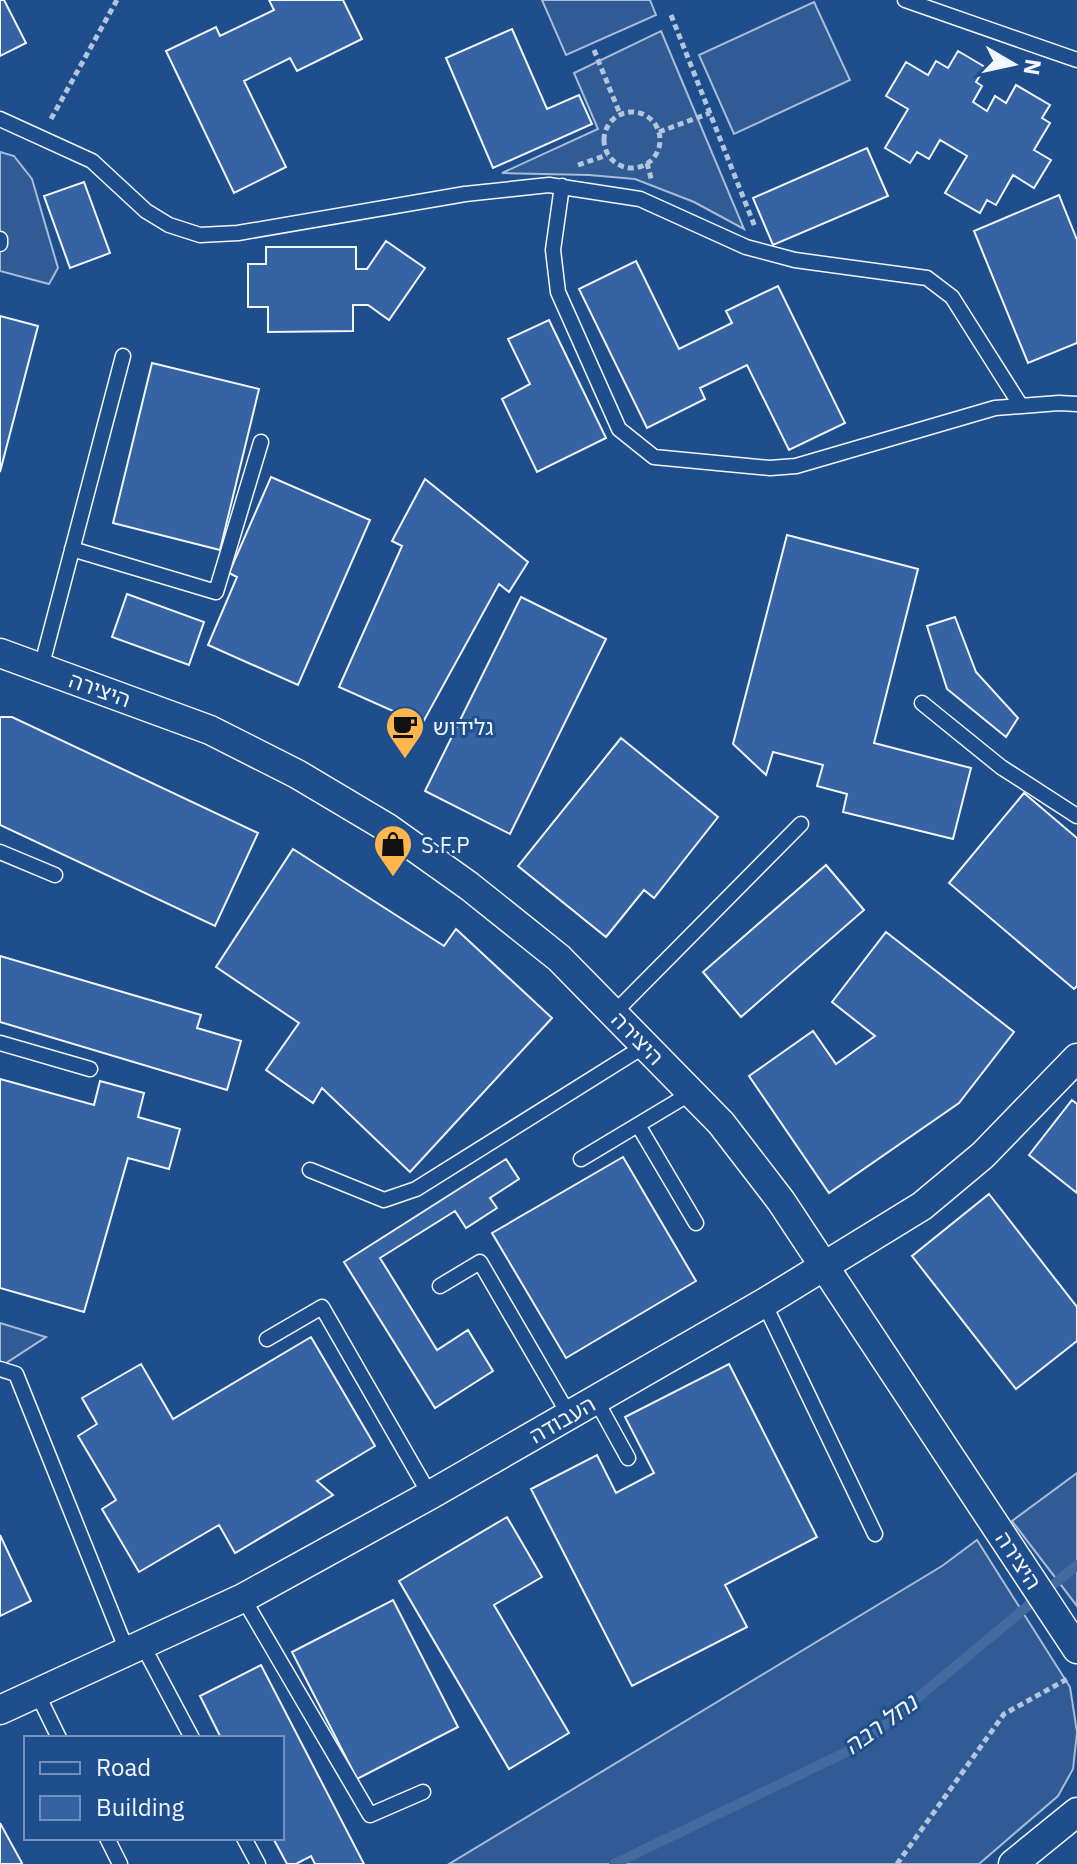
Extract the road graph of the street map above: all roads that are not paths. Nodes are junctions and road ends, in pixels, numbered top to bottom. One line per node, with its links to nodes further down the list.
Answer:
1 (905, 0): 2 (lane)
2 (1077, 60)
3 (0, 119): 4 (lane)
4 (562, 186): 7 (lane); 7 (lane)
5 (123, 356): 9 (lane)
6 (1077, 404): 7 (lane)
7 (1021, 406)
8 (261, 442): 9 (lane)
9 (72, 549): 11 (lane)
10 (0, 653): 11 (street, היצירה)
11 (41, 668): 17 (street, היצירה)
12 (922, 703): 13 (lane)
13 (1077, 816)
14 (801, 824): 17 (lane)
15 (0, 852): 16 (lane)
16 (55, 875)
17 (614, 1013): 19 (street, היצירה)
18 (0, 1043): 21 (lane)
19 (646, 1045): 22 (street, היצירה); 25 (lane)
20 (1077, 1058): 27 (street, העבודה)
21 (90, 1069)
22 (691, 1093): 23 (lane); 27 (street, היצירה)
23 (638, 1125): 24 (lane); 26 (lane)
24 (581, 1159)
25 (310, 1170)
26 (696, 1223)
27 (824, 1267): 29 (street, העבודה); 39 (street, היצירה)
28 (440, 1286): 33 (lane)
29 (764, 1303): 32 (street, העבודה); 36 (lane)
30 (267, 1339): 35 (lane)
31 (0, 1369): 38 (lane)
32 (596, 1400): 33 (street, העבודה); 34 (lane)
33 (569, 1415): 35 (street, העבודה)
34 (628, 1458)
35 (430, 1495): 37 (street, העבודה)
36 (875, 1534)
37 (243, 1598): 38 (street, העבודה); 44 (lane)
38 (135, 1648): 40 (street, העבודה); 43 (lane)
39 (1077, 1649)
40 (37, 1693): 41 (street, העבודה); 42 (lane)
41 (0, 1710)
42 (58, 1736)
43 (191, 1736)
44 (423, 1792)
45 (1077, 1812): 50 (street)
46 (108, 1840): 48 (lane)
47 (245, 1840): 49 (lane)
48 (120, 1864)
49 (258, 1864)
50 (1013, 1864)

